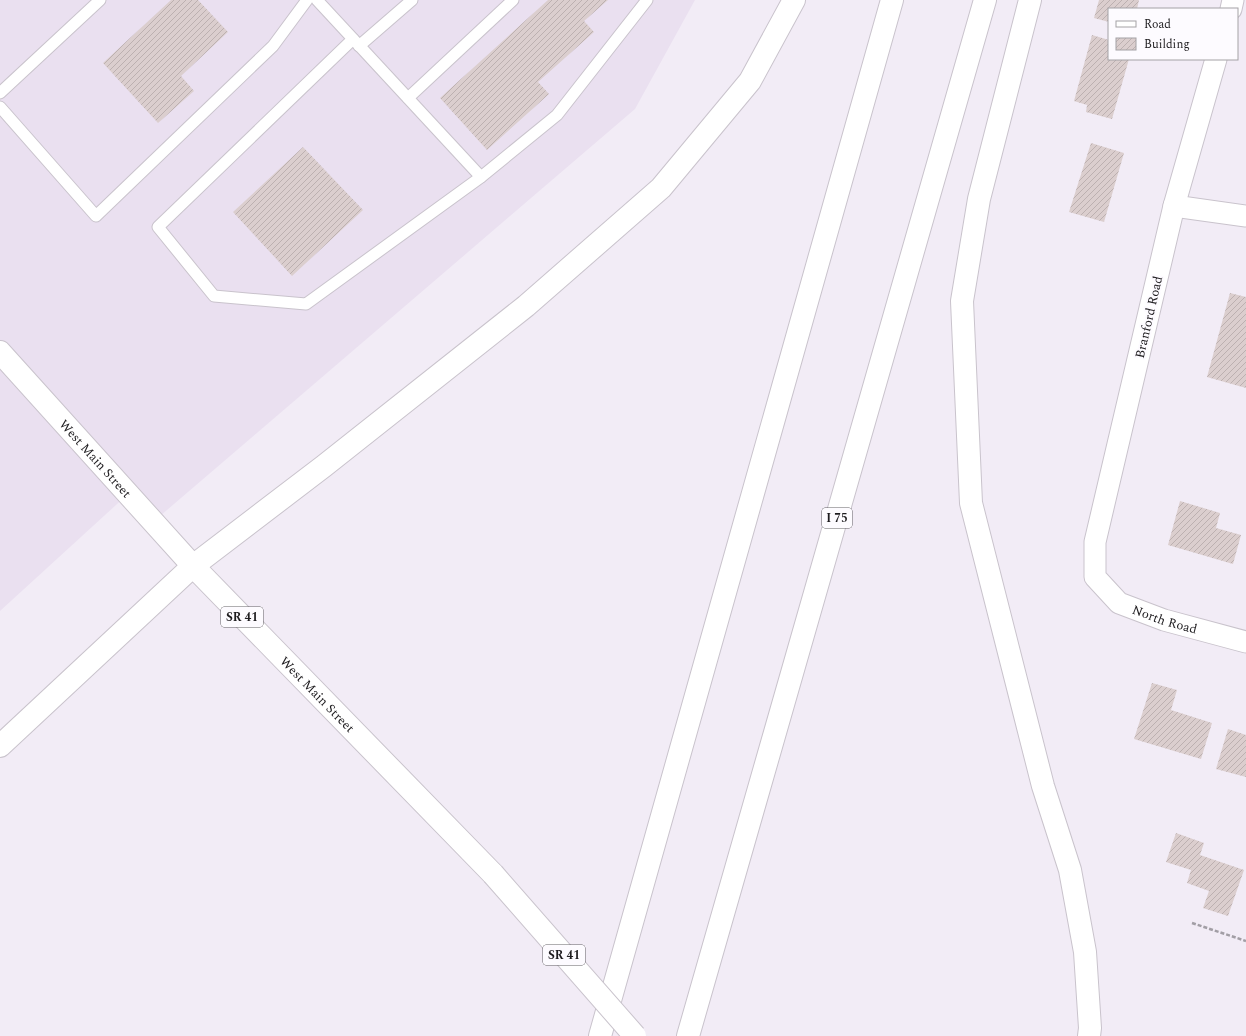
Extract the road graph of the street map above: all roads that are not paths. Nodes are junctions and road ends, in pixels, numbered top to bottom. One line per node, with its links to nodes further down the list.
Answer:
1 (100, 0): 13 (lane)
2 (307, 0): 15 (lane)
3 (317, 0): 11 (lane)
4 (412, 0): 11 (lane)
5 (513, 0): 14 (lane)
6 (647, 0): 16 (lane)
7 (794, 0): 20 (main road)
8 (892, 0): 24 (main road)
9 (985, 0): 26 (main road, I 75)
10 (1030, 0): 27 (main road)
11 (356, 42): 14 (lane); 16 (lane)
12 (1216, 60): 17 (street, Branford Road)
13 (0, 93)
14 (408, 98): 16 (lane)
15 (0, 106)
16 (481, 177)
17 (1174, 206): 18 (street); 21 (street, Branford Road)
18 (1246, 216)
19 (0, 352): 20 (main road, West Main Street / SR 41)
20 (193, 566): 23 (main road); 25 (main road, West Main Street / SR 41, bridge)
21 (1095, 577): 22 (street, North Road)
22 (1246, 642)
23 (0, 746)
24 (600, 1036)
25 (635, 1036)
26 (688, 1036)
27 (1089, 1036)

